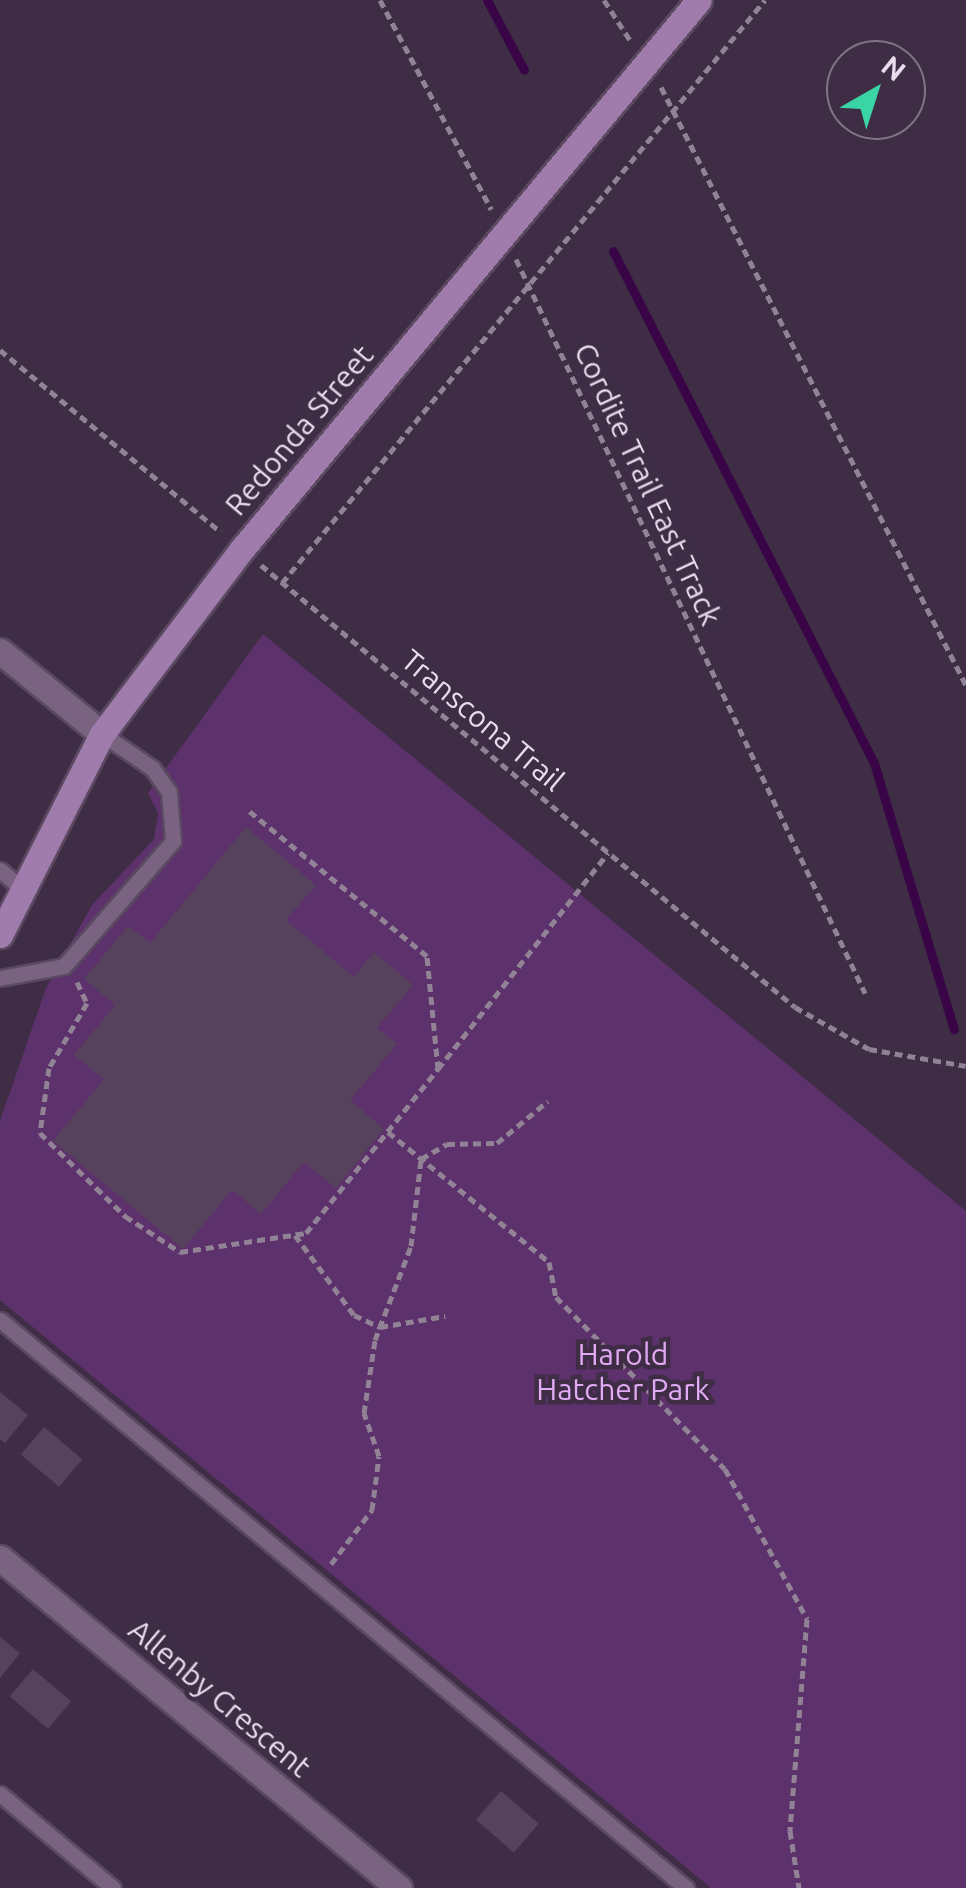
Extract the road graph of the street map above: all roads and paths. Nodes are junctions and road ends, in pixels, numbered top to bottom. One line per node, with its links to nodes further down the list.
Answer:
1 (380, 0): 7 (path, Cordite Trail East Track)
2 (604, 0): 5 (path)
3 (699, 0): 5 (street, Redonda Street)
4 (765, 0): 6 (path)
5 (646, 64): 6 (path); 7 (street, Redonda Street)
6 (674, 108): 8 (path); 13 (path)
7 (504, 235): 8 (path, Cordite Trail East Track); 10 (street, Redonda Street)
8 (528, 285): 11 (path); 21 (path, Cordite Trail East Track)
9 (0, 350): 10 (path, Transcona Trail)
10 (242, 549): 11 (path, Transcona Trail); 14 (street, Redonda Street)
11 (282, 583): 16 (path, Transcona Trail)
12 (0, 651): 14 (street)
13 (966, 686)
14 (102, 734): 17 (street, Redonda Street); 20 (lane)
15 (247, 809): 23 (path)
16 (608, 853): 22 (path, Transcona Trail); 23 (path)
17 (10, 878): 18 (street, Redonda Street)
18 (0, 935)
19 (73, 974): 27 (path)
20 (0, 978)
21 (865, 993)
22 (966, 1066)
23 (438, 1070): 25 (path)
24 (548, 1101): 26 (path)
25 (388, 1132): 26 (path); 27 (path)
26 (421, 1159): 30 (path); 37 (path)
27 (295, 1235): 30 (path)
28 (445, 1316): 30 (path)
29 (0, 1320): 32 (lane)
30 (380, 1327): 32 (path)
31 (0, 1558): 35 (street, Allenby Crescent)
32 (317, 1583): 36 (lane)
33 (0, 1794): 34 (lane)
34 (114, 1888)
35 (399, 1888)
36 (686, 1888)
37 (799, 1888)

